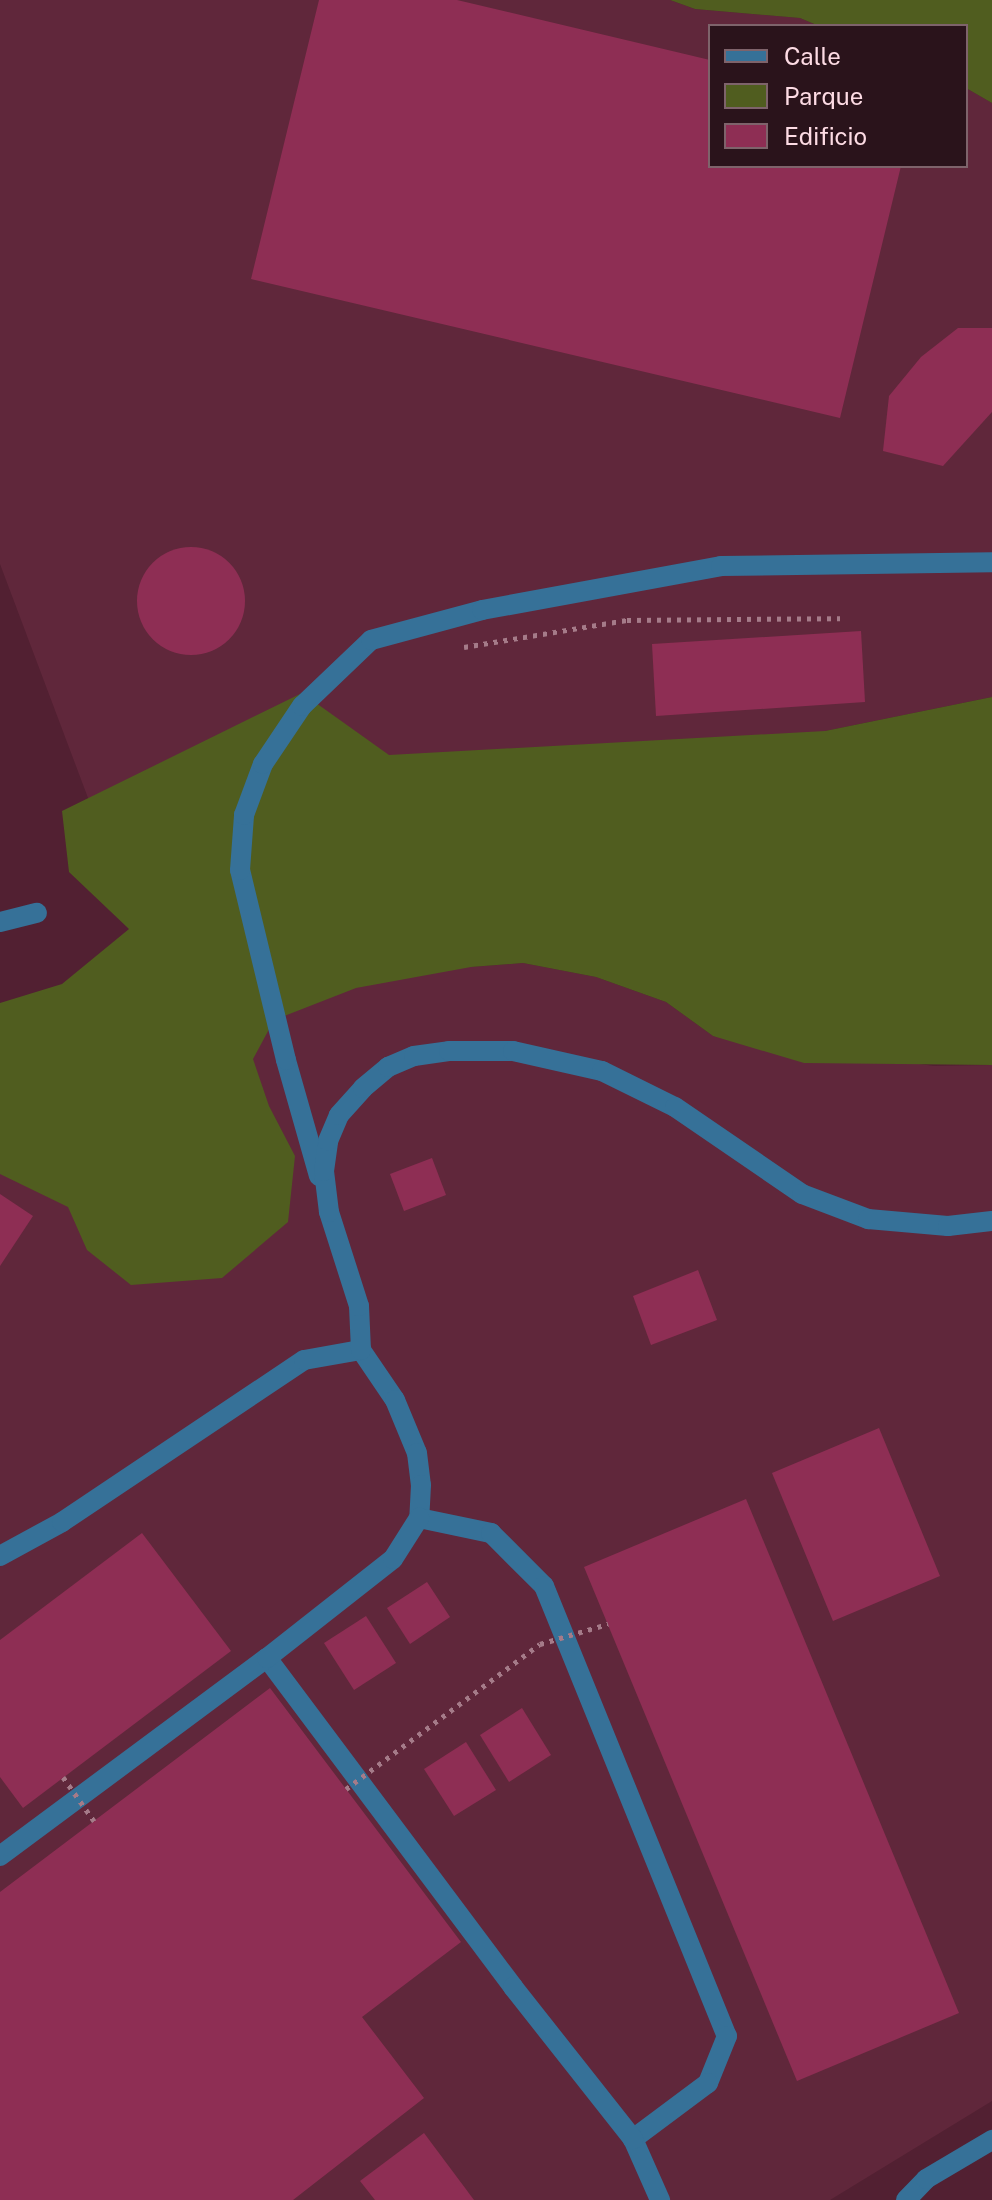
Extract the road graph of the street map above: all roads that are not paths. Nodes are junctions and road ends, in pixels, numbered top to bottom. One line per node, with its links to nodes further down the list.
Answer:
1 (992, 562): 4 (street)
2 (37, 913): 3 (street)
3 (0, 922)
4 (329, 1212): 5 (street); 6 (street)
5 (992, 1221)
6 (361, 1350): 7 (street); 8 (street)
7 (419, 1518): 9 (street); 11 (street)
8 (0, 1556)
9 (267, 1658): 10 (street); 11 (street)
10 (0, 1856)
11 (633, 2139): 13 (street)
12 (992, 2140): 14 (street)
13 (660, 2200)
14 (906, 2200)

